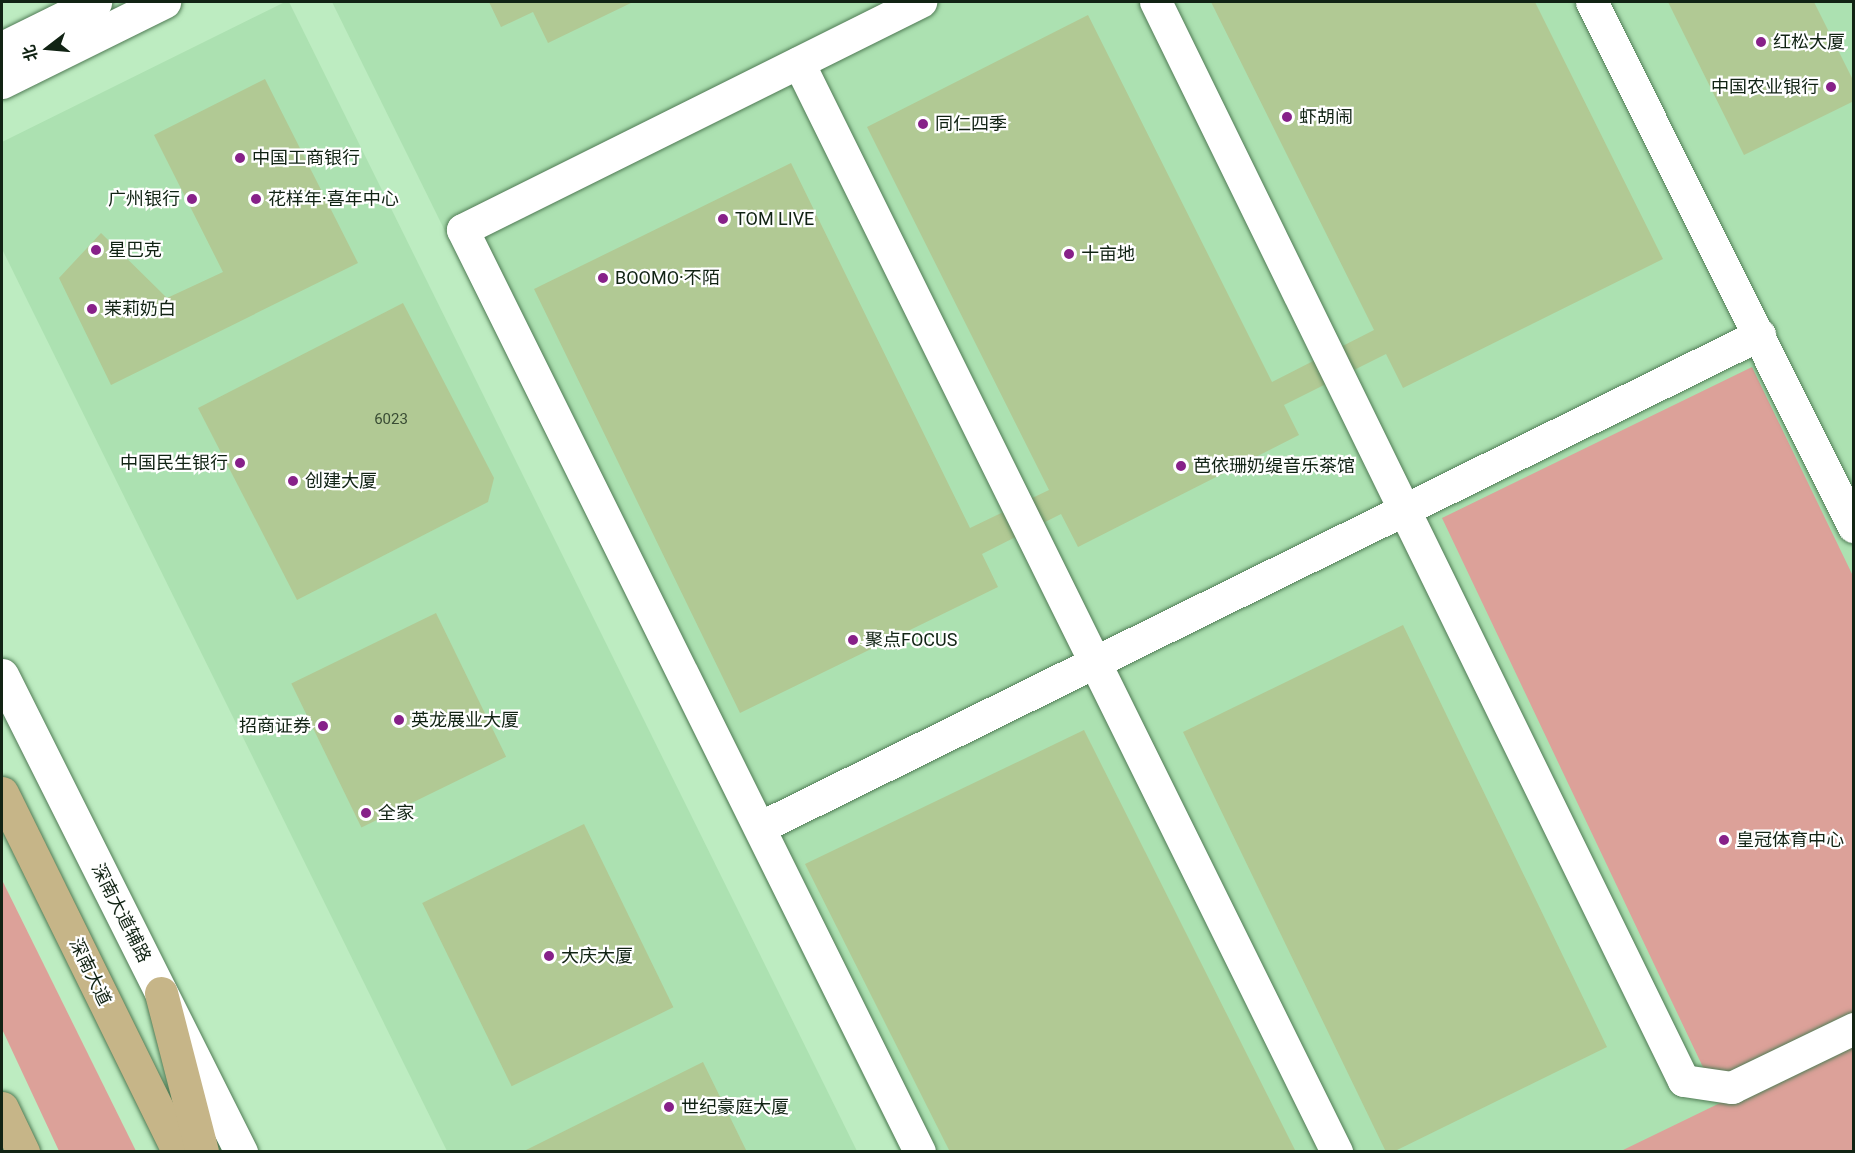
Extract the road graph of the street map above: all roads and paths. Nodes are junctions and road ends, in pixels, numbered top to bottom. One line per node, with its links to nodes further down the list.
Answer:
1 (95, 2): 6 (main road)
2 (164, 2): 8 (main road)
3 (921, 2): 7 (street)
4 (1156, 2): 10 (street)
5 (1592, 2): 9 (street)
6 (2, 48)
7 (799, 63): 12 (street); 15 (street)
8 (2, 82)
9 (1760, 335): 10 (street); 11 (street)
10 (1406, 512): 12 (street); 17 (street)
11 (1854, 527)
12 (1096, 664): 15 (street); 24 (street)
13 (2, 675): 16 (main road, 深南大道辅路)
14 (2, 794): 20 (main road, 深南大道)
15 (760, 828): 23 (street)
16 (161, 993): 21 (main road); 22 (main road, 深南大道辅路)
17 (1854, 1029)
18 (2, 1108): 19 (main road)
19 (23, 1152)
20 (179, 1152)
21 (202, 1152)
22 (241, 1152)
23 (920, 1152)
24 (1337, 1152)

